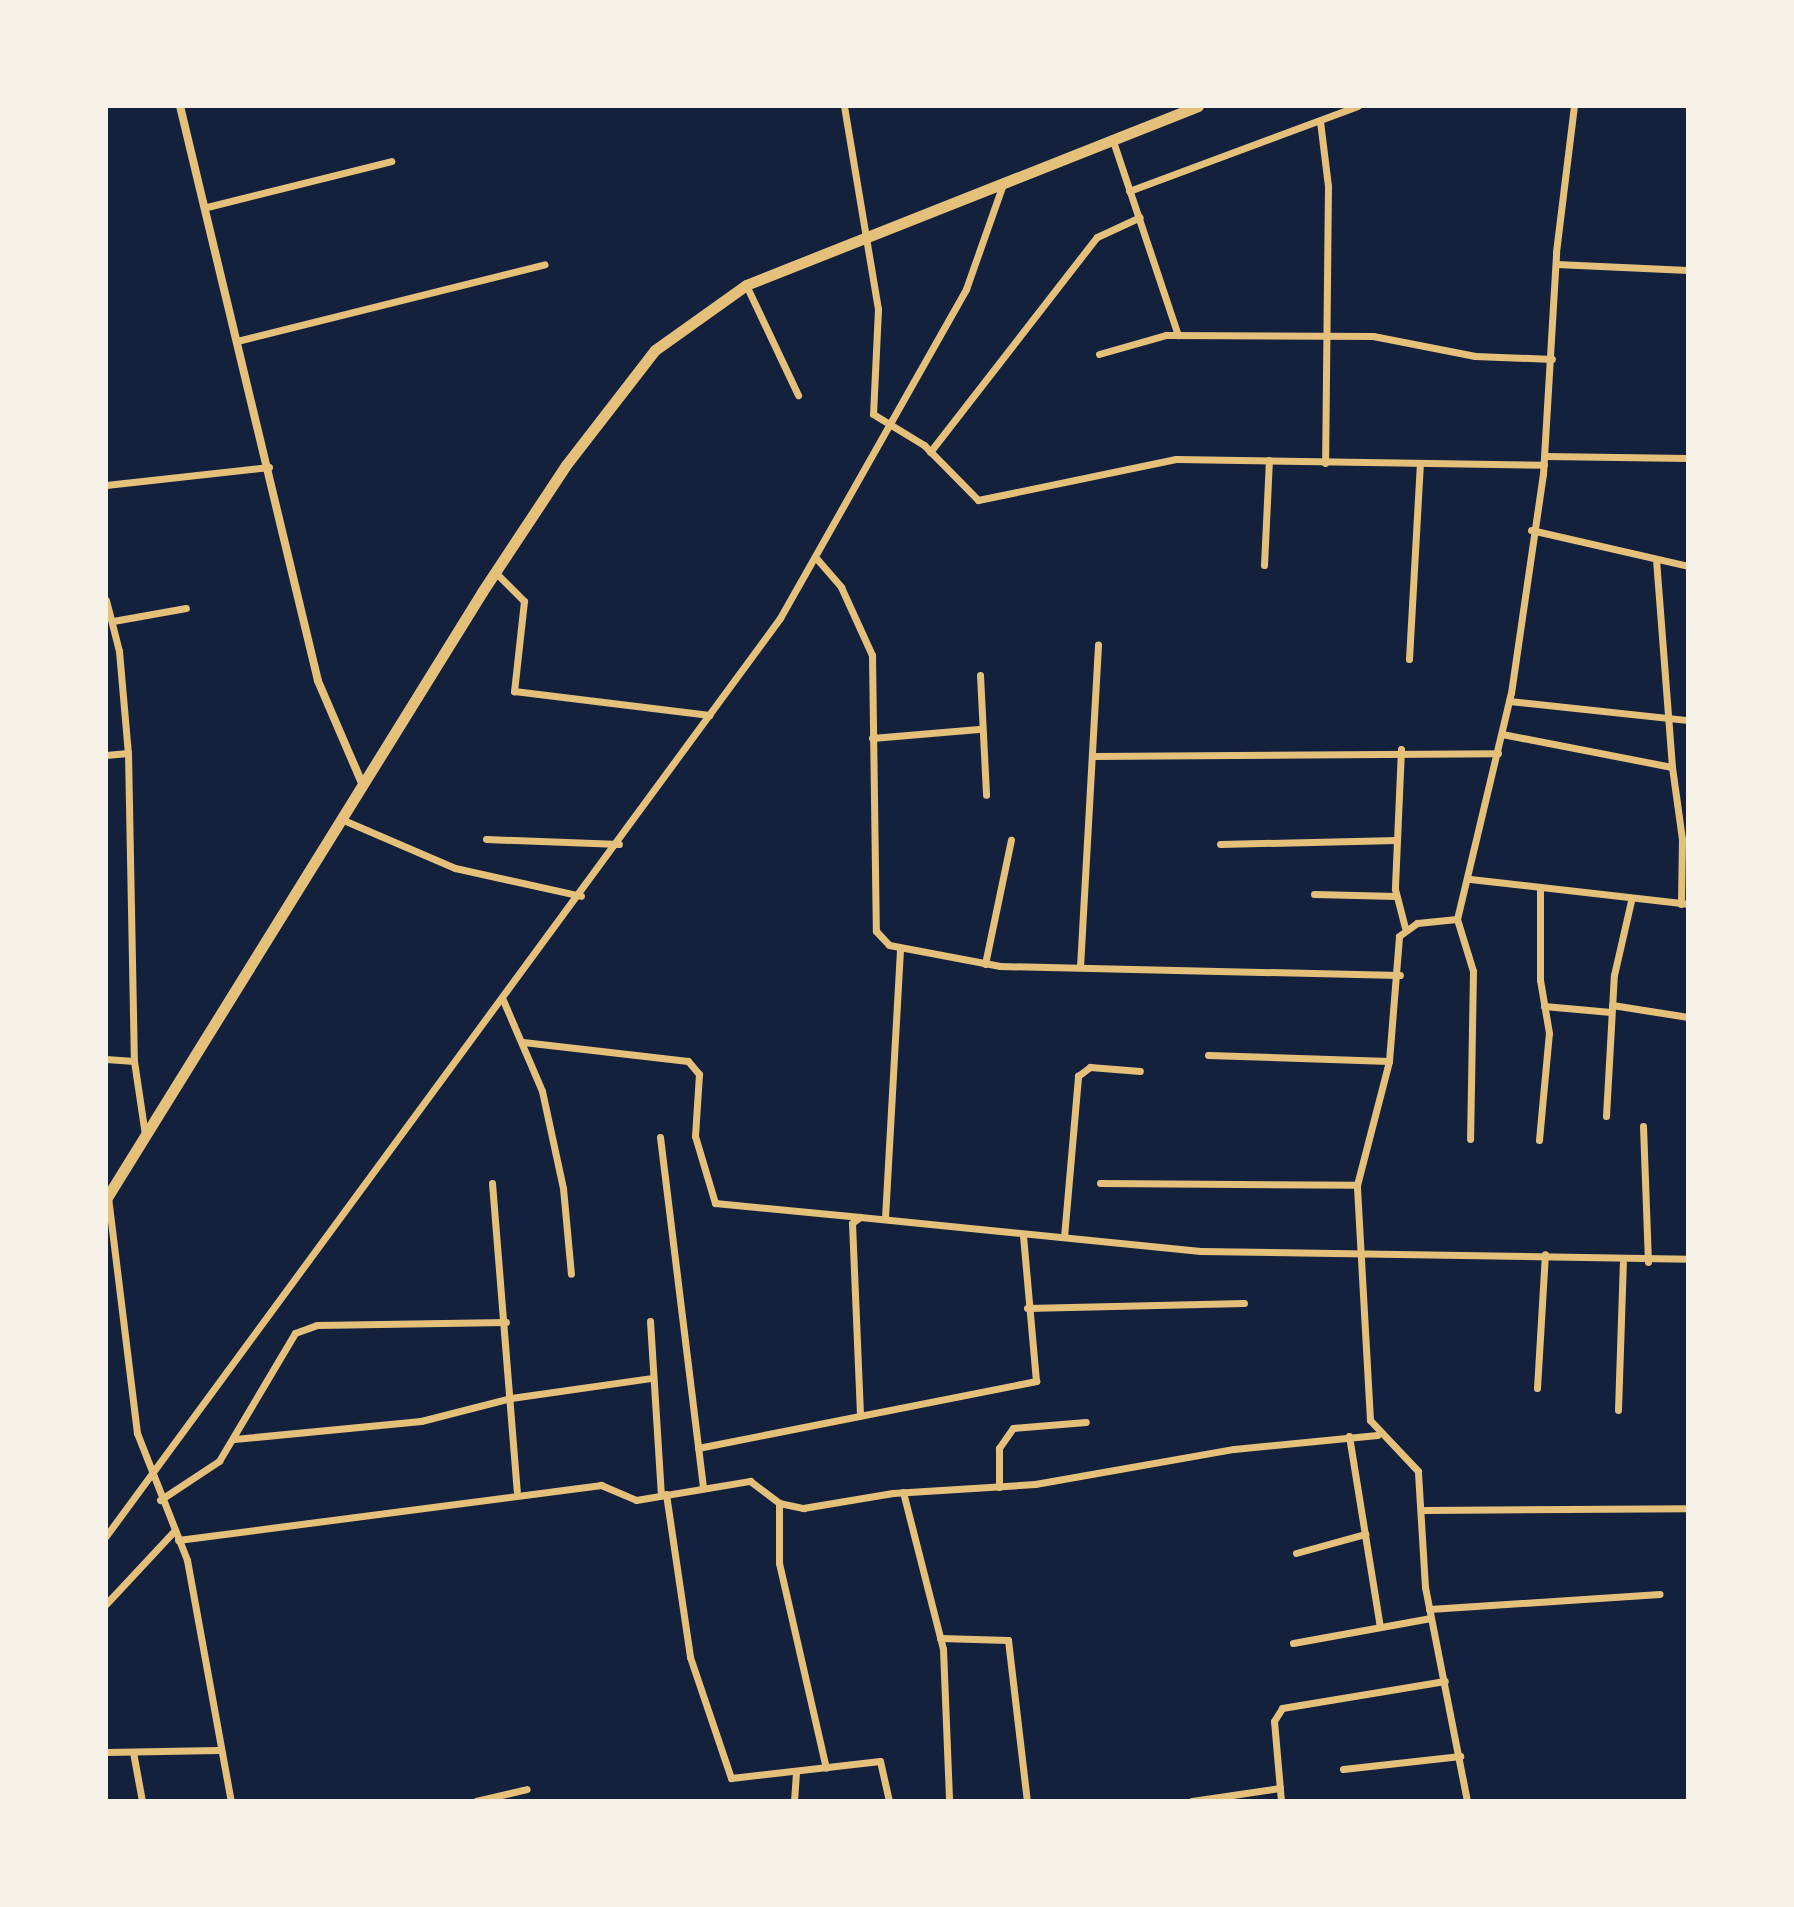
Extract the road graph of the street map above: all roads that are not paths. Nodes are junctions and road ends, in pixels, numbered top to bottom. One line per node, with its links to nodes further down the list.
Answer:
1 (180, 106): 11 (street)
2 (844, 106): 13 (street)
3 (1198, 106): 7 (main road)
4 (1358, 106): 6 (street)
5 (1574, 106): 15 (street)
6 (1320, 121): 10 (street); 19 (street)
7 (1112, 138): 9 (main road); 10 (street)
8 (391, 161): 11 (street)
9 (1005, 179): 13 (main road); 24 (street)
10 (1129, 191): 12 (street)
11 (207, 207): 20 (street)
12 (1140, 217): 18 (street); 25 (street)
13 (863, 236): 17 (main road); 24 (street)
14 (545, 264): 20 (street)
15 (1556, 264): 16 (street); 22 (street)
16 (1688, 270)
17 (746, 285): 23 (street); 38 (main road)
18 (1178, 335): 19 (street); 21 (street)
19 (1328, 337): 22 (street); 29 (street)
20 (237, 341): 31 (street)
21 (1099, 354)
22 (1552, 359): 28 (street)
23 (798, 395)
24 (891, 428): 25 (street); 34 (street)
25 (930, 452): 27 (street)
26 (1688, 458): 28 (street)
27 (1269, 460): 29 (street); 36 (street)
28 (1544, 461): 30 (street); 33 (street)
29 (1325, 463): 30 (street)
30 (1420, 463): 43 (street)
31 (269, 467): 32 (street); 58 (street)
32 (106, 485)
33 (1531, 530): 35 (street); 45 (street)
34 (817, 559): 46 (street); 51 (street)
35 (1656, 561): 37 (street); 47 (street)
36 (1264, 565)
37 (1688, 566)
38 (495, 572): 46 (street); 58 (main road)
39 (106, 600): 41 (street)
40 (186, 608): 41 (street)
41 (113, 621): 53 (street)
42 (1098, 645): 56 (street)
43 (1409, 659)
44 (980, 675): 49 (street)
45 (1509, 701): 47 (street); 50 (street)
46 (710, 715): 65 (street)
47 (1669, 717): 48 (street); 57 (street)
48 (1688, 720)
49 (979, 729): 51 (street); 59 (street)
50 (1502, 734): 54 (street); 57 (street)
51 (872, 738): 76 (street)
52 (1401, 749): 54 (street); 56 (street); 64 (street)
53 (128, 753): 55 (street); 87 (street)
54 (1498, 753): 67 (street)
55 (106, 755)
56 (1092, 756): 78 (street)
57 (1672, 767): 61 (street)
58 (361, 781): 60 (main road)
59 (986, 795)
60 (339, 818): 70 (street); 92 (main road)
61 (1684, 822): 73 (street)
62 (486, 839): 65 (street)
63 (1011, 840): 77 (street)
64 (1397, 840): 66 (street); 71 (street)
65 (619, 844): 70 (street)
66 (1220, 844)
67 (1470, 879): 68 (street); 74 (street)
68 (1540, 887): 72 (street); 81 (street)
69 (1314, 894): 71 (street)
70 (581, 896): 80 (street)
71 (1396, 896): 75 (street)
72 (1631, 901): 73 (street); 82 (street)
73 (1684, 904)
74 (1457, 919): 75 (street); 94 (street)
75 (1405, 928): 79 (street)
76 (900, 949): 77 (street); 101 (street)
77 (985, 964): 78 (street)
78 (1080, 967): 79 (street)
79 (1400, 975): 88 (street)
80 (503, 1000): 84 (street); 124 (street)
81 (1544, 1006): 82 (street); 95 (street)
82 (1611, 1009): 83 (street); 90 (street)
83 (1688, 1017)
84 (523, 1042): 100 (street); 109 (street)
85 (1208, 1055): 88 (street)
86 (106, 1059): 87 (street)
87 (134, 1061): 92 (street)
88 (1389, 1061): 98 (street)
89 (1140, 1071): 103 (street)
90 (1606, 1116)
91 (1643, 1126): 107 (street)
92 (145, 1137): 99 (main road)
93 (660, 1137): 123 (street)
94 (1470, 1139)
95 (1539, 1140)
96 (492, 1183): 113 (street)
97 (1100, 1183): 98 (street)
98 (1357, 1185): 104 (street)
99 (107, 1198): 124 (street)
100 (860, 1217): 101 (street); 118 (street)
101 (885, 1218): 102 (street)
102 (1023, 1236): 103 (street); 111 (street)
103 (1064, 1237): 104 (street)
104 (1359, 1250): 105 (street); 120 (street)
105 (1545, 1254): 108 (street); 115 (street)
106 (1688, 1259): 107 (street)
107 (1648, 1262): 108 (street)
108 (1623, 1263): 117 (street)
109 (571, 1274)
110 (1244, 1303): 111 (street)
111 (1027, 1308): 118 (street)
112 (650, 1321): 114 (street)
113 (506, 1322): 116 (street); 122 (street)
114 (651, 1378): 116 (street); 129 (street)
115 (1537, 1388)
116 (511, 1398): 122 (street); 127 (street)
117 (1618, 1410)
118 (860, 1414): 123 (street)
119 (1086, 1422): 126 (street)
120 (1377, 1435): 121 (street); 133 (street)
121 (1349, 1436): 126 (street); 134 (street)
122 (234, 1439): 130 (street)
123 (698, 1448): 125 (street)
124 (149, 1477): 130 (street); 135 (street)
125 (703, 1487): 129 (street); 131 (street)
126 (999, 1487): 128 (street)
127 (517, 1491): 129 (street); 136 (street)
128 (903, 1492): 131 (street); 143 (street)
129 (663, 1494): 152 (street)
130 (160, 1500): 136 (street)
131 (779, 1503): 150 (street)
132 (1688, 1508): 133 (street)
133 (1425, 1510): 140 (street)
134 (1365, 1534): 137 (street); 142 (street)
135 (106, 1536)
136 (176, 1536): 139 (street); 146 (street)
137 (1296, 1553)
138 (1660, 1594): 140 (street)
139 (106, 1604)
140 (1429, 1609): 141 (street)
141 (1431, 1618): 142 (street); 145 (street)
142 (1380, 1627): 144 (street)
143 (940, 1638): 160 (street); 161 (street)
144 (1293, 1643)
145 (1445, 1681): 149 (street); 153 (street)
146 (218, 1750): 148 (street); 156 (street)
147 (106, 1752): 148 (street)
148 (133, 1752): 155 (street)
149 (1460, 1756): 151 (street); 164 (street)
150 (826, 1768): 152 (street); 159 (street)
151 (1343, 1769)
152 (796, 1771): 158 (street)
153 (1280, 1788): 162 (street); 163 (street)
154 (527, 1789): 157 (street)
155 (142, 1801)
156 (231, 1801)
157 (476, 1801)
158 (794, 1801)
159 (889, 1801)
160 (949, 1801)
161 (1027, 1801)
162 (1192, 1801)
163 (1281, 1801)
164 (1467, 1801)

